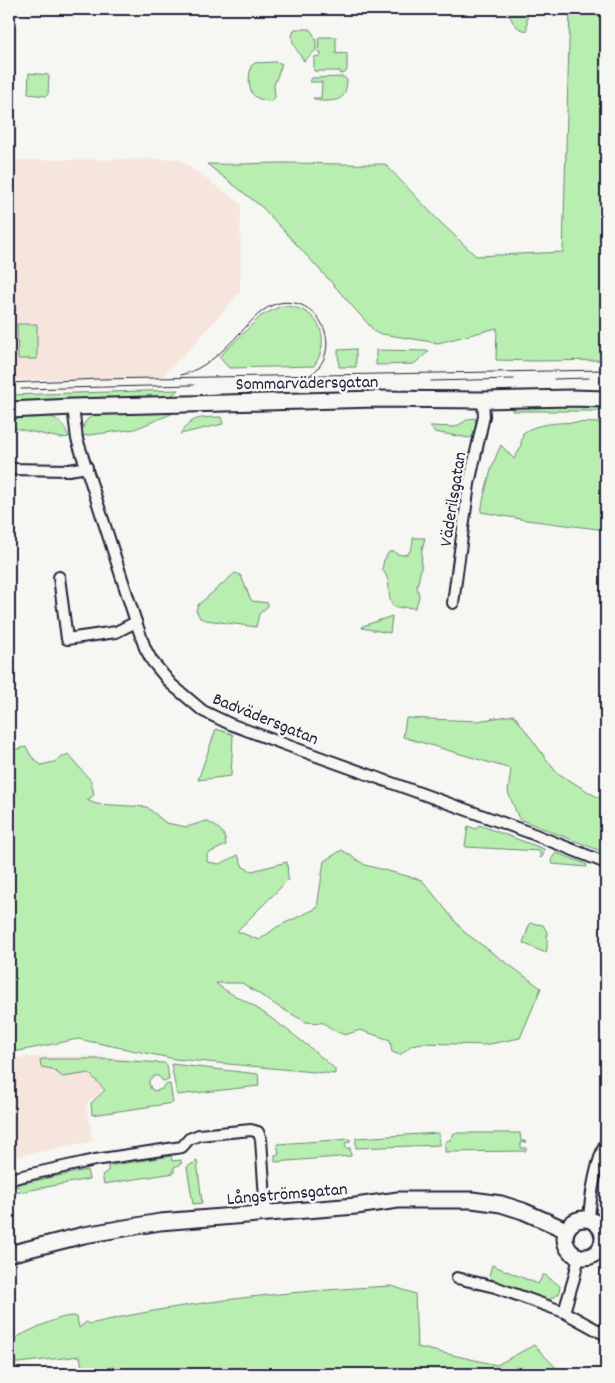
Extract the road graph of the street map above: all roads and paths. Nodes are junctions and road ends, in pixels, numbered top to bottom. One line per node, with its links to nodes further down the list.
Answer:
1 (606, 399): 2 (street, Sommarvädersgatan)
2 (484, 400): 3 (street, Sommarvädersgatan); 8 (street, Väderilsgatan)
3 (73, 407): 4 (street, Sommarvädersgatan); 5 (street, Badvädersgatan)
4 (9, 410)
5 (87, 467): 6 (street); 9 (street, Badvädersgatan)
6 (9, 469)
7 (59, 577): 9 (street)
8 (453, 603)
9 (136, 622): 10 (street, Badvädersgatan)
10 (606, 863)
11 (606, 1142): 14 (street)
12 (9, 1179): 13 (street)
13 (266, 1214): 15 (street, Långströmsgatan); 17 (street, Långströmsgatan)
14 (589, 1219): 15 (street); 16 (street)
15 (566, 1230): 18 (street)
16 (604, 1248): 18 (street)
17 (9, 1254)
18 (579, 1256): 20 (street)
19 (457, 1278): 20 (street)
20 (564, 1312): 21 (street)
21 (606, 1335)

